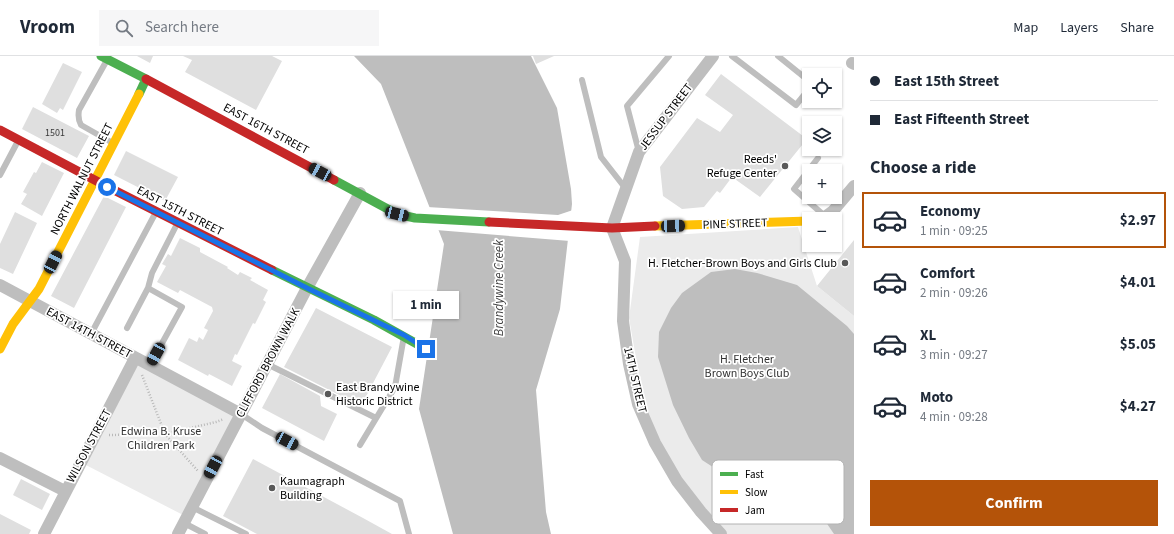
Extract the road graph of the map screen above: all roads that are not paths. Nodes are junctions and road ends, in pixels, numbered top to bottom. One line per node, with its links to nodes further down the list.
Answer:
1 (669, 56): 13 (lane)
2 (713, 56): 13 (street, JESSUP STREET)
3 (732, 56): 9 (lane)
4 (778, 56): 6 (lane)
5 (104, 58): 7 (street, EAST 16TH STREET); 12 (lane)
6 (802, 75)
7 (146, 79): 12 (street, NORTH WALNUT STREET); 19 (street, EAST 16TH STREET)
8 (582, 80): 18 (lane)
9 (802, 98)
10 (0, 130): 11 (street, EAST 15TH STREET)
11 (18, 140): 15 (lane); 16 (street, EAST 15TH STREET)
12 (114, 143): 16 (street, NORTH WALNUT STREET)
13 (639, 152): 18 (street, JESSUP STREET)
14 (818, 158): 21 (lane)
15 (0, 174)
16 (95, 181): 20 (street, EAST 15TH STREET); 29 (street, NORTH WALNUT STREET)
17 (854, 186): 22 (street)
18 (626, 189): 25 (street, JESSUP STREET)
19 (360, 193): 25 (street, EAST 16TH STREET); 28 (street, CLIFFORD BROWN WALK)
20 (156, 212): 24 (street, EAST 15TH STREET); 31 (lane)
21 (818, 212)
22 (832, 212)
23 (802, 221): 25 (street, PINE STREET)
24 (177, 223): 27 (lane); 28 (street, EAST 15TH STREET)
25 (612, 228): 50 (street, 14TH STREET)
26 (0, 285): 29 (street, EAST 14TH STREET)
27 (148, 288): 30 (lane); 37 (lane)
28 (307, 288): 32 (street, EAST 15TH STREET); 36 (street, CLIFFORD BROWN WALK)
29 (30, 301): 31 (street, EAST 14TH STREET); 33 (street, NORTH WALNUT STREET)
30 (128, 328)
31 (92, 334): 35 (street, EAST 14TH STREET)
32 (404, 335): 34 (street, EAST 15TH STREET); 39 (lane)
33 (0, 349)
34 (426, 349)
35 (135, 358): 37 (street, EAST 14TH STREET); 42 (street, WILSON STREET)
36 (268, 364): 38 (street, CLIFFORD BROWN WALK); 39 (lane)
37 (145, 369): 38 (street, EAST 14TH STREET)
38 (241, 414): 43 (street, CLIFFORD BROWN WALK); 49 (lane)
39 (376, 418): 40 (lane)
40 (360, 445)
41 (0, 458): 42 (street)
42 (65, 491): 45 (street, WILSON STREET)
43 (192, 507): 44 (street, CLIFFORD BROWN WALK); 48 (lane)
44 (184, 523): 46 (street, CLIFFORD BROWN WALK); 47 (lane)
45 (44, 534)
46 (178, 534)
47 (205, 534)
48 (246, 534)
49 (409, 534)
50 (721, 534)

